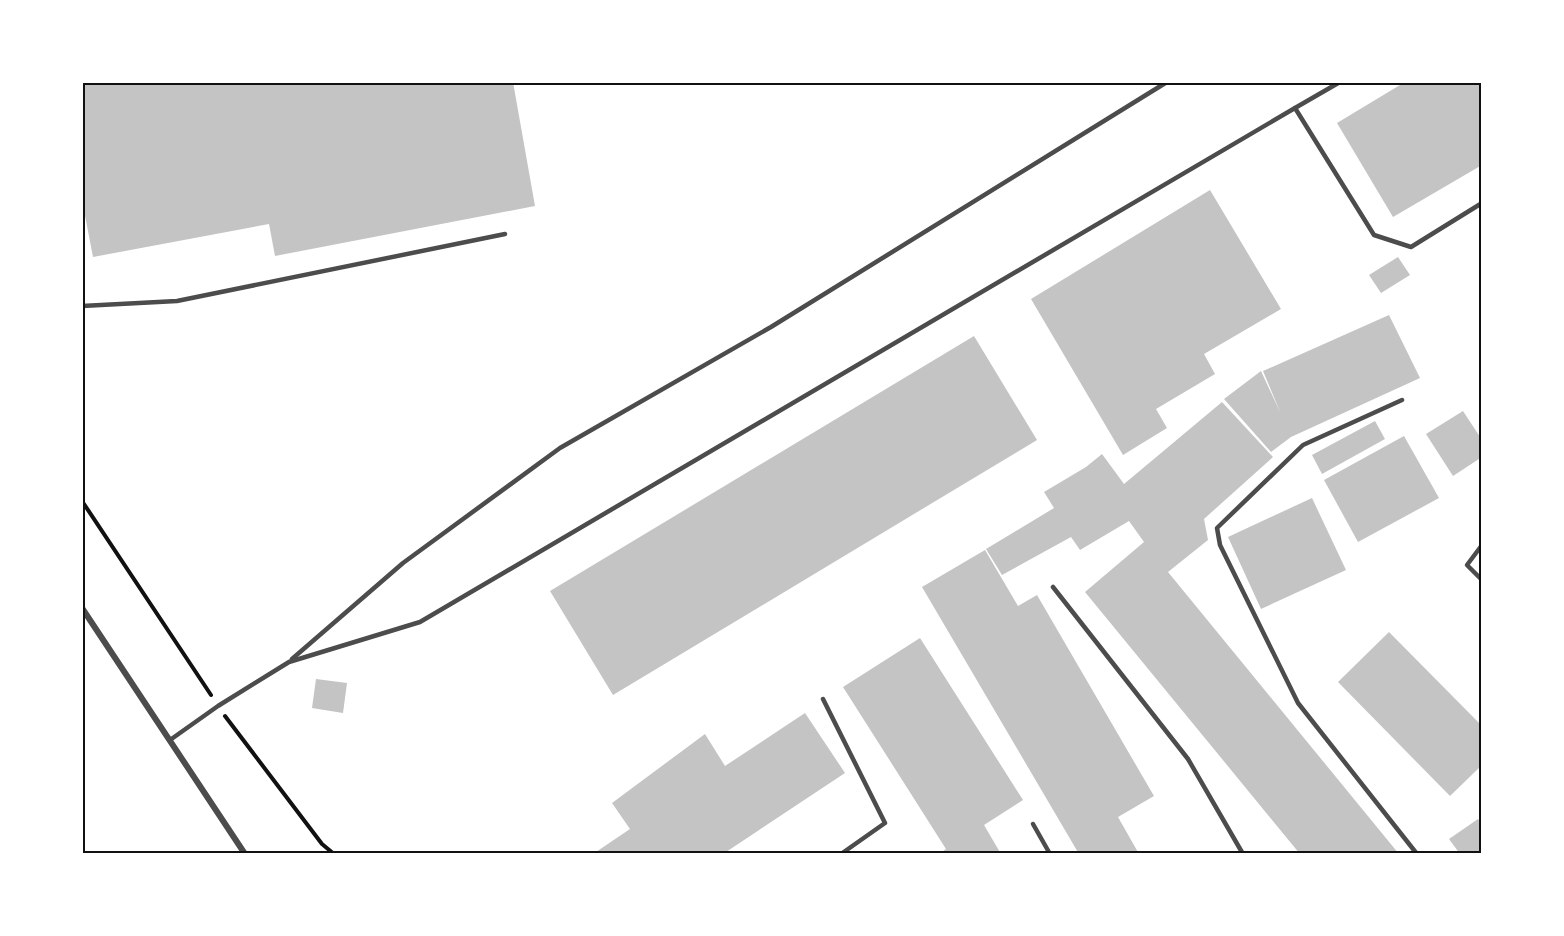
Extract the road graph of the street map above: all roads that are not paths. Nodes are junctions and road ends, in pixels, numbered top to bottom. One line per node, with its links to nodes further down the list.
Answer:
1 (1167, 82): 12 (lane)
2 (1340, 82): 3 (lane)
3 (1295, 108): 4 (lane); 12 (lane)
4 (1482, 203)
5 (505, 234): 6 (lane)
6 (82, 306)
7 (1402, 400): 20 (lane)
8 (1482, 545): 9 (lane)
9 (1482, 580)
10 (1053, 587): 19 (lane)
11 (82, 608): 14 (street)
12 (289, 662): 14 (lane)
13 (823, 699): 17 (lane)
14 (170, 740): 16 (street)
15 (1034, 824): 18 (lane)
16 (245, 854)
17 (841, 854)
18 (1050, 854)
19 (1243, 854)
20 (1417, 854)

